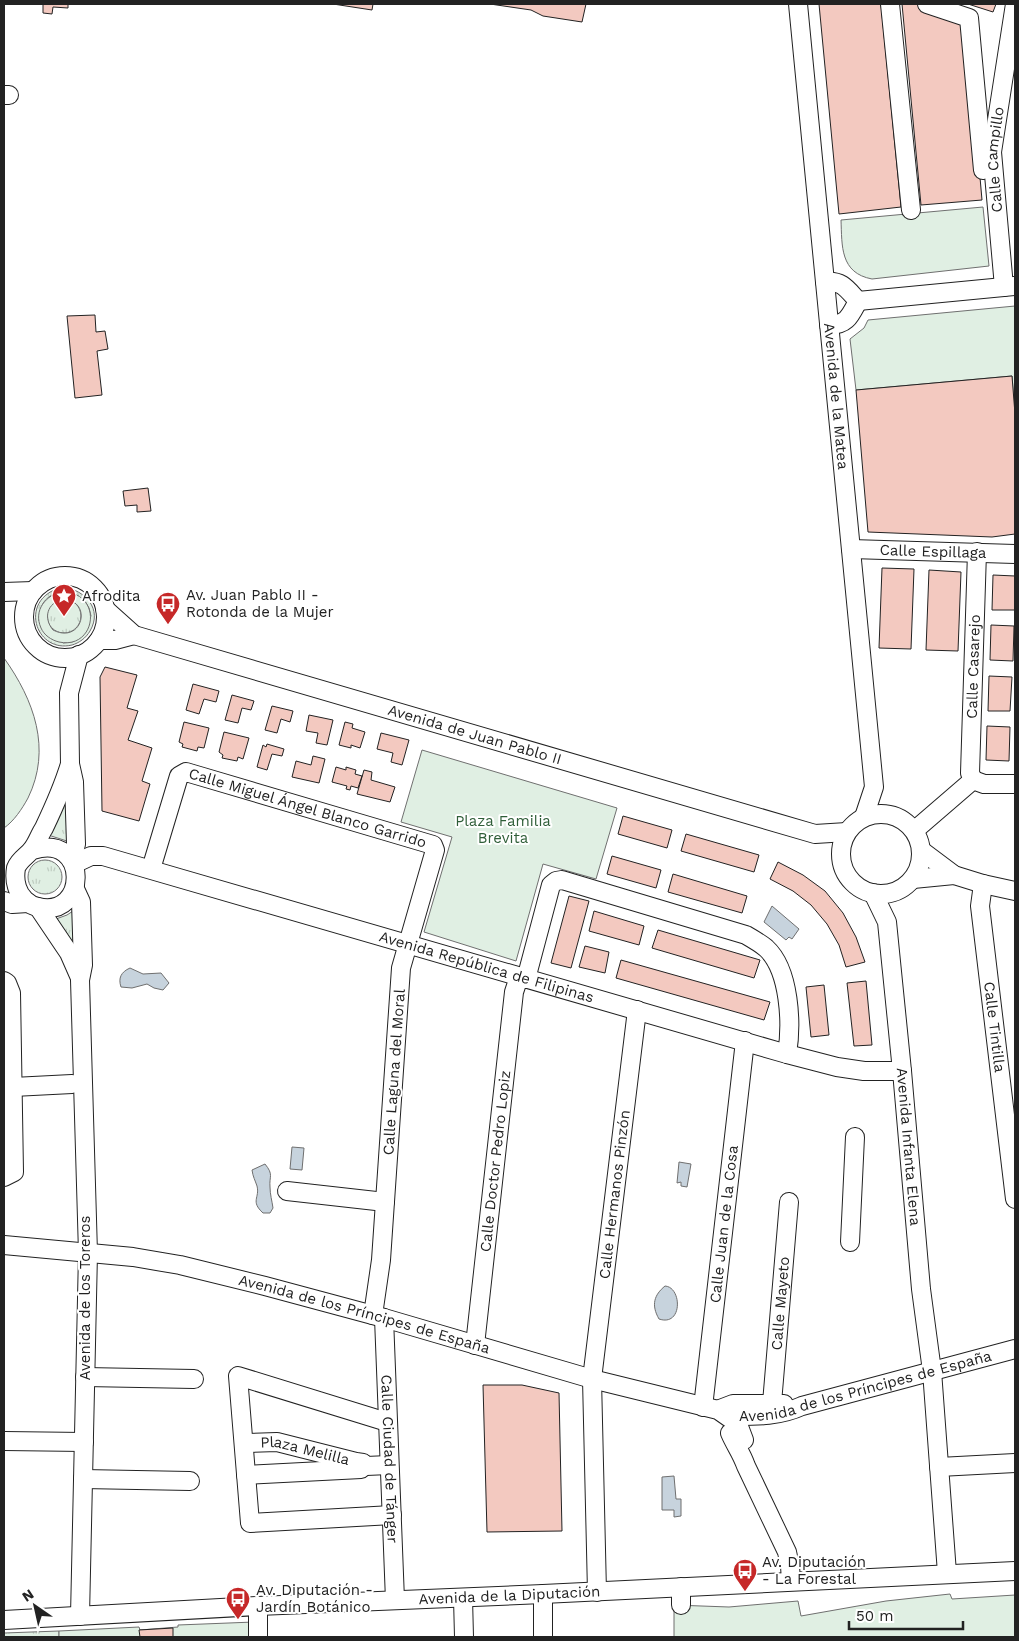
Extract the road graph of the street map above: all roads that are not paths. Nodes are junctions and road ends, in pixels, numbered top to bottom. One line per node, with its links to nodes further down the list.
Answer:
1 (798, 4): 7 (street, Avenida de la Matea)
2 (890, 4): 6 (street)
3 (927, 4): 5 (street, Calle Campillo)
4 (1015, 4): 8 (street, Calle Campillo)
5 (985, 203)
6 (911, 210)
7 (825, 282): 9 (street); 10 (street, Avenida de la Matea)
8 (1010, 286): 9 (street)
9 (858, 301): 10 (street)
10 (829, 325): 11 (street, Avenida de la Matea)
11 (851, 549): 12 (street, Calle Espillaga); 27 (street, Avenida de la Matea)
12 (977, 552): 13 (street, Calle Espillaga); 25 (street, Calle Casarejo)
13 (1015, 554)
14 (33, 591): 15 (street); 17 (street); 18 (street)
15 (4, 592)
16 (4, 601): 18 (street)
17 (105, 609): 19 (street, Avenida de Juan Pablo II); 20 (street)
18 (24, 621): 22 (street)
19 (134, 635): 20 (street, Avenida de Juan Pablo II); 32 (street, Avenida de Juan Pablo II)
20 (99, 640): 21 (street)
21 (79, 655): 22 (street); 23 (street)
22 (54, 656): 23 (street)
23 (69, 693): 24 (street)
24 (70, 764): 34 (street); 36 (street)
25 (973, 780): 26 (street); 30 (street)
26 (1015, 784)
27 (874, 787): 28 (street, Avenida de la Matea); 29 (street, Avenida de la Matea)
28 (889, 814): 29 (street); 30 (street)
29 (864, 817): 31 (street)
30 (914, 830): 33 (street)
31 (847, 832): 32 (street, Avenida de Juan Pablo II); 35 (street)
32 (815, 834): 35 (street, Avenida de Juan Pablo II)
33 (922, 851): 38 (street); 39 (street)
34 (19, 858): 36 (street); 46 (street)
35 (841, 859): 44 (street)
36 (73, 862): 37 (street, Avenida República de Filipinas); 41 (street)
37 (151, 870): 48 (street, Avenida República de Filipinas); 48 (street, Calle Miguel Ángel Blanco Garrido)
38 (954, 875): 39 (street); 40 (street)
39 (913, 879): 43 (street)
40 (983, 884): 42 (street); 61 (street, Calle Tintilla)
41 (75, 888): 46 (street); 50 (street, Avenida de los Toreros)
42 (1015, 891)
43 (896, 892): 44 (street); 47 (street, Avenida Infanta Elena)
44 (873, 894): 47 (street, Avenida Infanta Elena)
45 (4, 902): 46 (street)
46 (33, 905): 50 (street, Avenida de los Toreros)
47 (887, 922): 55 (street, Avenida Infanta Elena)
48 (408, 943): 49 (street, Avenida República de Filipinas); 62 (street, Calle Laguna del Moral)
49 (522, 978): 52 (street, Avenida República de Filipinas); 54 (street, Calle Doctor Pedro Lopiz); 68 (street, Calle Doctor Pedro Lopiz)
50 (80, 980): 66 (street, Avenida de los Toreros)
51 (4, 981): 57 (street)
52 (636, 1010): 53 (street, Avenida República de Filipinas); 73 (street, Calle Hermanos Pinzón)
53 (745, 1041): 54 (street, Avenida República de Filipinas); 75 (street, Calle Juan de la Cosa)
54 (787, 1054): 55 (street, Avenida República de Filipinas)
55 (902, 1070): 70 (street, Avenida Infanta Elena)
56 (72, 1084): 57 (street)
57 (12, 1086): 59 (street)
58 (855, 1137): 64 (street)
59 (4, 1177)
60 (287, 1191): 62 (street)
61 (1015, 1200)
62 (385, 1202): 67 (street, Calle Laguna del Moral)
63 (789, 1202): 74 (street, Calle Mayeto)
64 (850, 1242)
65 (4, 1245): 66 (street, Avenida de los Príncipes de España)
66 (88, 1253): 67 (street, Avenida de los Príncipes de España); 71 (street, Avenida de los Toreros)
67 (379, 1316): 68 (street, Avenida de los Príncipes de España); 76 (street, Calle Ciudad de Tánger)
68 (475, 1345): 73 (street, Avenida de los Príncipes de España)
69 (1015, 1350): 70 (street, Avenida de los Príncipes de España)
70 (932, 1371): 74 (street, Avenida de los Príncipes de España); 84 (street, Avenida Infanta Elena)
71 (85, 1377): 72 (street); 78 (street, Avenida de los Toreros)
72 (194, 1379)
73 (592, 1379): 75 (street, Avenida de los Príncipes de España); 93 (street, Calle Hermanos Pinzón)
74 (782, 1407): 75 (street, Avenida de los Príncipes de España); 75 (street); 80 (street)
75 (716, 1411): 80 (street, Calle Juan de la Cosa)
76 (387, 1422): 79 (street); 82 (street, Calle Ciudad de Tánger)
77 (4, 1441): 78 (street)
78 (84, 1442): 86 (street, Avenida de los Toreros)
79 (244, 1443): 83 (street, Plaza Melilla); 85 (street)
80 (742, 1446): 91 (street, Calle Juan de la Cosa)
81 (1015, 1463): 84 (street)
82 (389, 1464): 83 (street, Plaza Melilla); 88 (street, Calle Ciudad de Tánger)
83 (366, 1466): 85 (street, Plaza Melilla)
84 (939, 1467): 90 (street, Avenida Infanta Elena)
85 (246, 1475): 88 (street)
86 (83, 1479): 87 (street); 99 (street, Avenida de los Toreros)
87 (190, 1481)
88 (392, 1516): 96 (street, Calle Ciudad de Tánger)
89 (1015, 1570): 90 (street, Avenida de la Diputación)
90 (947, 1573): 91 (street, Avenida de la Diputación)
91 (791, 1581): 92 (street, Avenida de la Diputación)
92 (681, 1587): 93 (street, Avenida de la Diputación); 97 (street)
93 (597, 1592): 94 (street, Avenida de la Diputación)
94 (543, 1594): 95 (street, Avenida de la Diputación); 103 (street)
95 (464, 1598): 96 (street, Avenida de la Diputación); 102 (street)
96 (395, 1600): 98 (street, Avenida de la Diputación)
97 (681, 1605)
98 (258, 1606): 99 (street, Avenida de la Diputación); 101 (street)
99 (80, 1616): 100 (street, Avenida de la Diputación)
100 (4, 1620)
101 (258, 1637)
102 (464, 1637)
103 (544, 1637)

